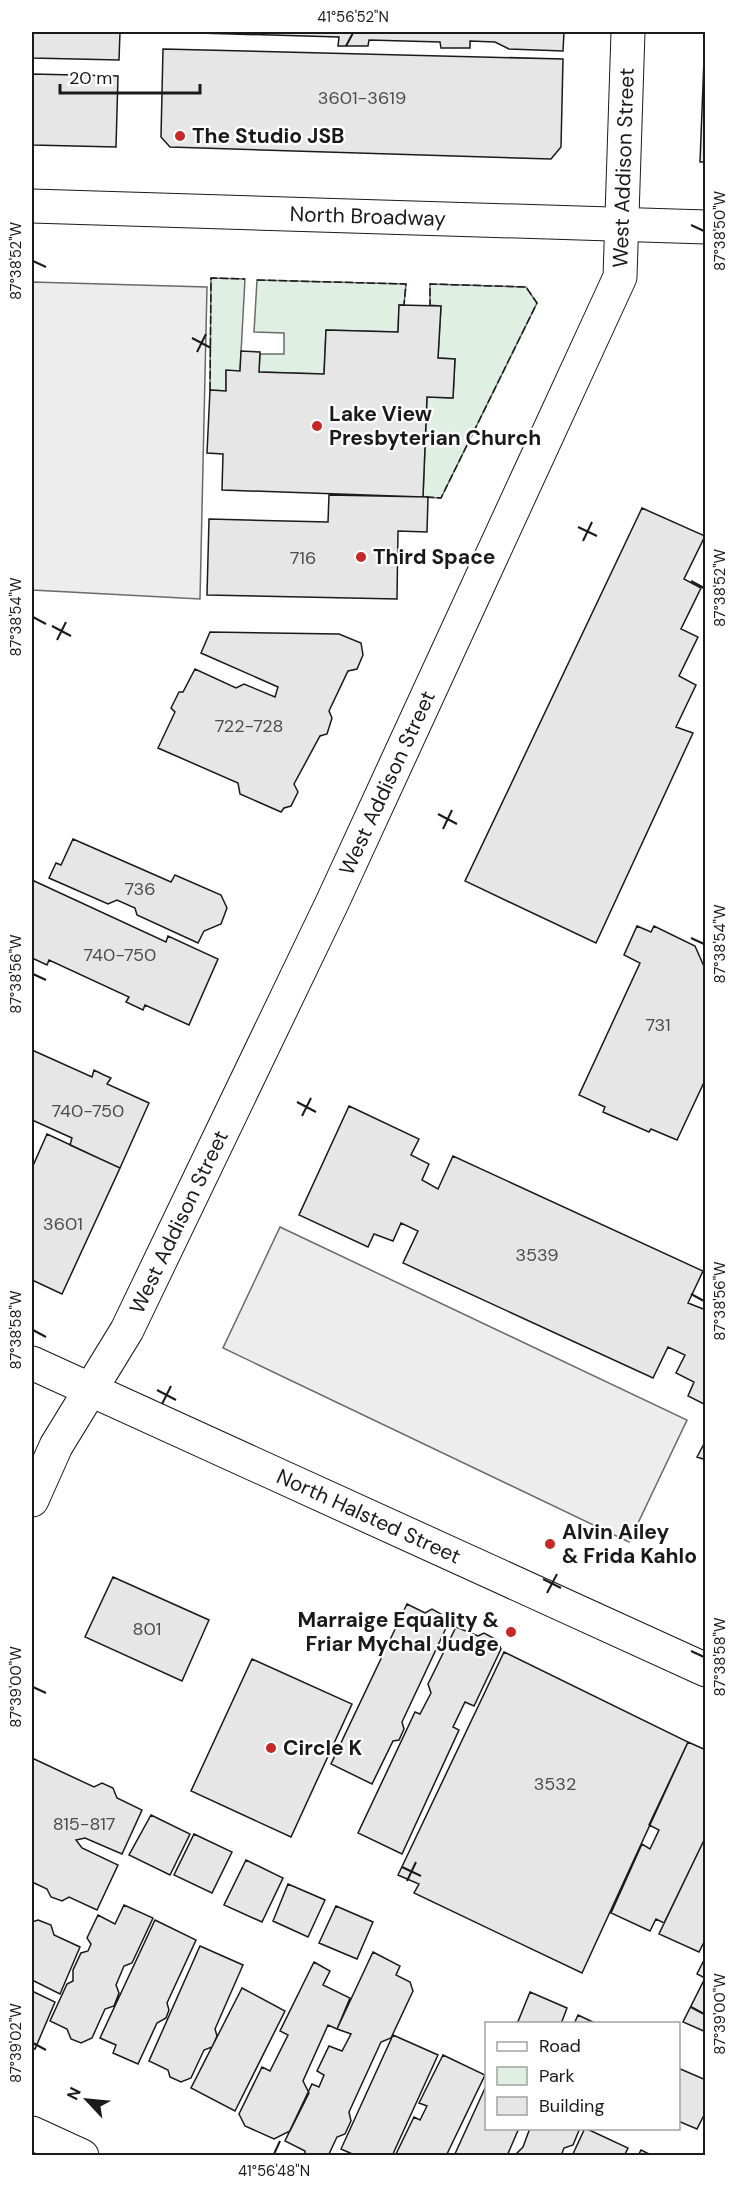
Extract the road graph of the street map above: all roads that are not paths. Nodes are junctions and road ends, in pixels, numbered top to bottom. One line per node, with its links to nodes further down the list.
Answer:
1 (628, 32): 3 (street, West Addison Street)
2 (32, 206): 3 (street, North Broadway)
3 (622, 226): 4 (street, North Broadway); 6 (street, West Addison Street)
4 (705, 227)
5 (32, 1363): 6 (street, North Halsted Street)
6 (90, 1389): 7 (street, West Addison Street); 8 (street, North Halsted Street)
7 (32, 1500)
8 (705, 1670)
9 (32, 2133): 10 (street)
10 (81, 2156)

